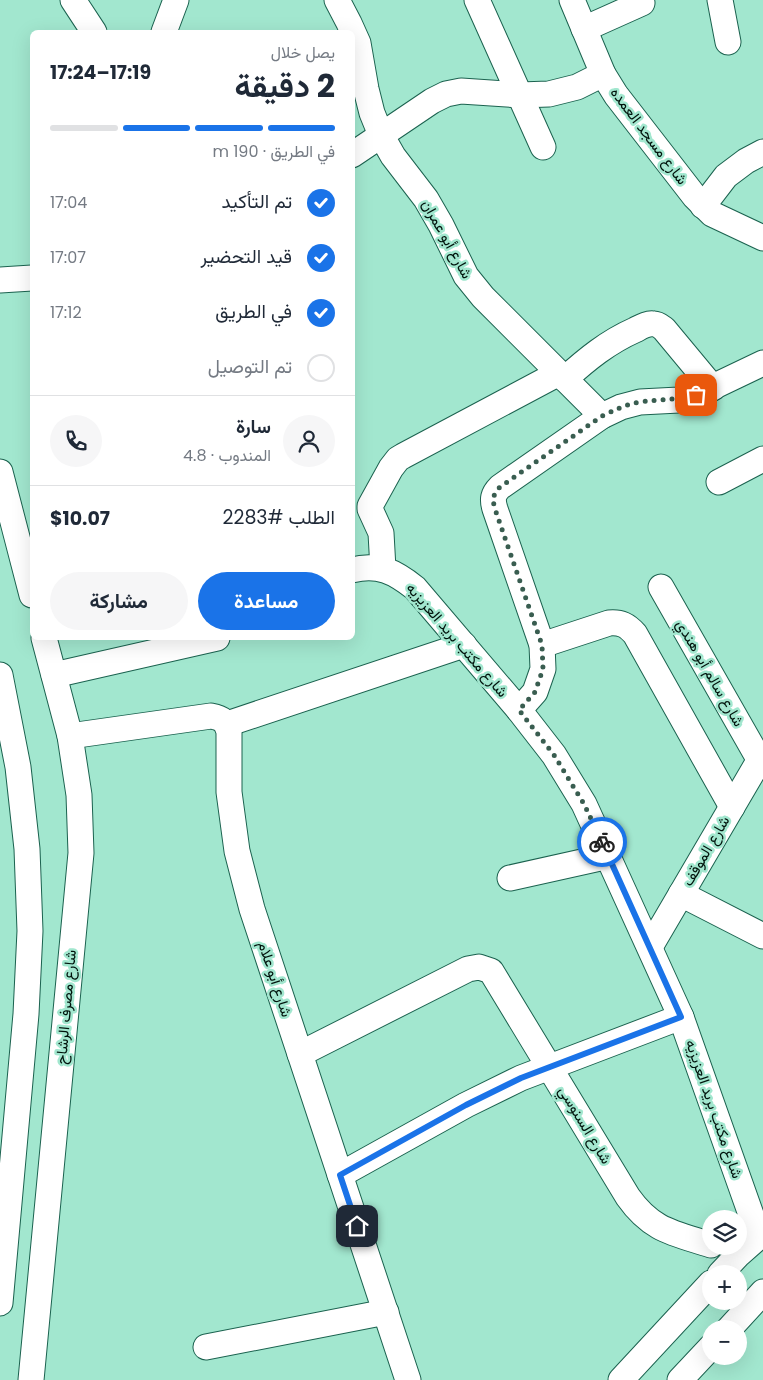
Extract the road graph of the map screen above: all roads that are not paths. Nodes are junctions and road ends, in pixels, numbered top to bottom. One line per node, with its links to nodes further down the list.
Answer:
1 (73, 0): 9 (street)
2 (176, 0): 10 (street)
3 (336, 0): 11 (street, شارع أبو عمران)
4 (477, 0): 15 (street)
5 (572, 0): 8 (street, شارع مسجد العمده)
6 (720, 0): 13 (street)
7 (642, 3): 8 (street)
8 (584, 29): 14 (street, شارع مسجد العمده)
9 (93, 30)
10 (165, 30)
11 (352, 30)
12 (355, 36): 16 (street, شارع أبو عمران)
13 (728, 42)
14 (603, 74): 15 (street); 20 (street, شارع مسجد العمده)
15 (520, 94): 16 (street); 17 (street)
16 (381, 135): 19 (street); 25 (street, شارع أبو عمران)
17 (543, 147)
18 (763, 152): 20 (street)
19 (355, 153)
20 (703, 206): 21 (street, شارع مسجد العمده)
21 (763, 238)
22 (30, 278): 23 (street)
23 (0, 280)
24 (763, 363): 26 (street)
25 (562, 376): 26 (street); 27 (street, شارع أبو عمران); 32 (street)
26 (713, 388): 27 (street)
27 (602, 416): 38 (street)
28 (763, 459): 30 (street)
29 (0, 472): 33 (street)
30 (718, 482)
31 (355, 569): 32 (street, شارع مكتب بريد العزيزيه)
32 (383, 569): 37 (street, شارع مكتب بريد العزيزيه)
33 (30, 587)
34 (661, 587): 44 (street, شارع سالم أبو هندي)
35 (45, 640): 40 (street, شارع مصرف الرشاح)
36 (208, 640): 40 (street)
37 (464, 645): 41 (street, شارع مكتب بريد العزيزيه); 42 (street)
38 (542, 645): 41 (street); 45 (street)
39 (0, 675): 52 (street)
40 (54, 676): 43 (street, شارع مصرف الرشاح)
41 (519, 710): 46 (street, شارع مكتب بريد العزيزيه)
42 (227, 724): 43 (street); 54 (street, شارع أبو علام)
43 (70, 736): 53 (street, شارع مصرف الرشاح)
44 (761, 757): 45 (street, شارع الموقف)
45 (732, 807): 48 (street, شارع الموقف)
46 (609, 856): 47 (street); 50 (street, شارع مكتب بريد العزيزيه)
47 (510, 878)
48 (681, 894): 49 (street); 50 (street, شارع الموقف)
49 (763, 936)
50 (650, 947): 51 (street, شارع مكتب بريد العزيزيه)
51 (681, 1017): 55 (street); 57 (street, شارع مكتب بريد العزيزيه)
52 (23, 1047): 53 (street); 64 (street)
53 (62, 1054): 69 (street, شارع مصرف الرشاح)
54 (300, 1054): 55 (street, شارع السنوسي); 56 (street, شارع أبو علام)
55 (549, 1066): 56 (street); 58 (street, شارع السنوسي)
56 (340, 1175): 65 (street, شارع أبو علام)
57 (761, 1235): 59 (street)
58 (702, 1242)
59 (747, 1247)
60 (738, 1255): 61 (street)
61 (729, 1265)
62 (763, 1292): 66 (street)
63 (702, 1294): 71 (street)
64 (0, 1303)
65 (386, 1312): 67 (street); 70 (street, شارع أبو علام)
66 (737, 1320)
67 (206, 1347)
68 (702, 1357): 72 (street)
69 (31, 1380)
70 (408, 1380)
71 (621, 1380)
72 (680, 1380)

